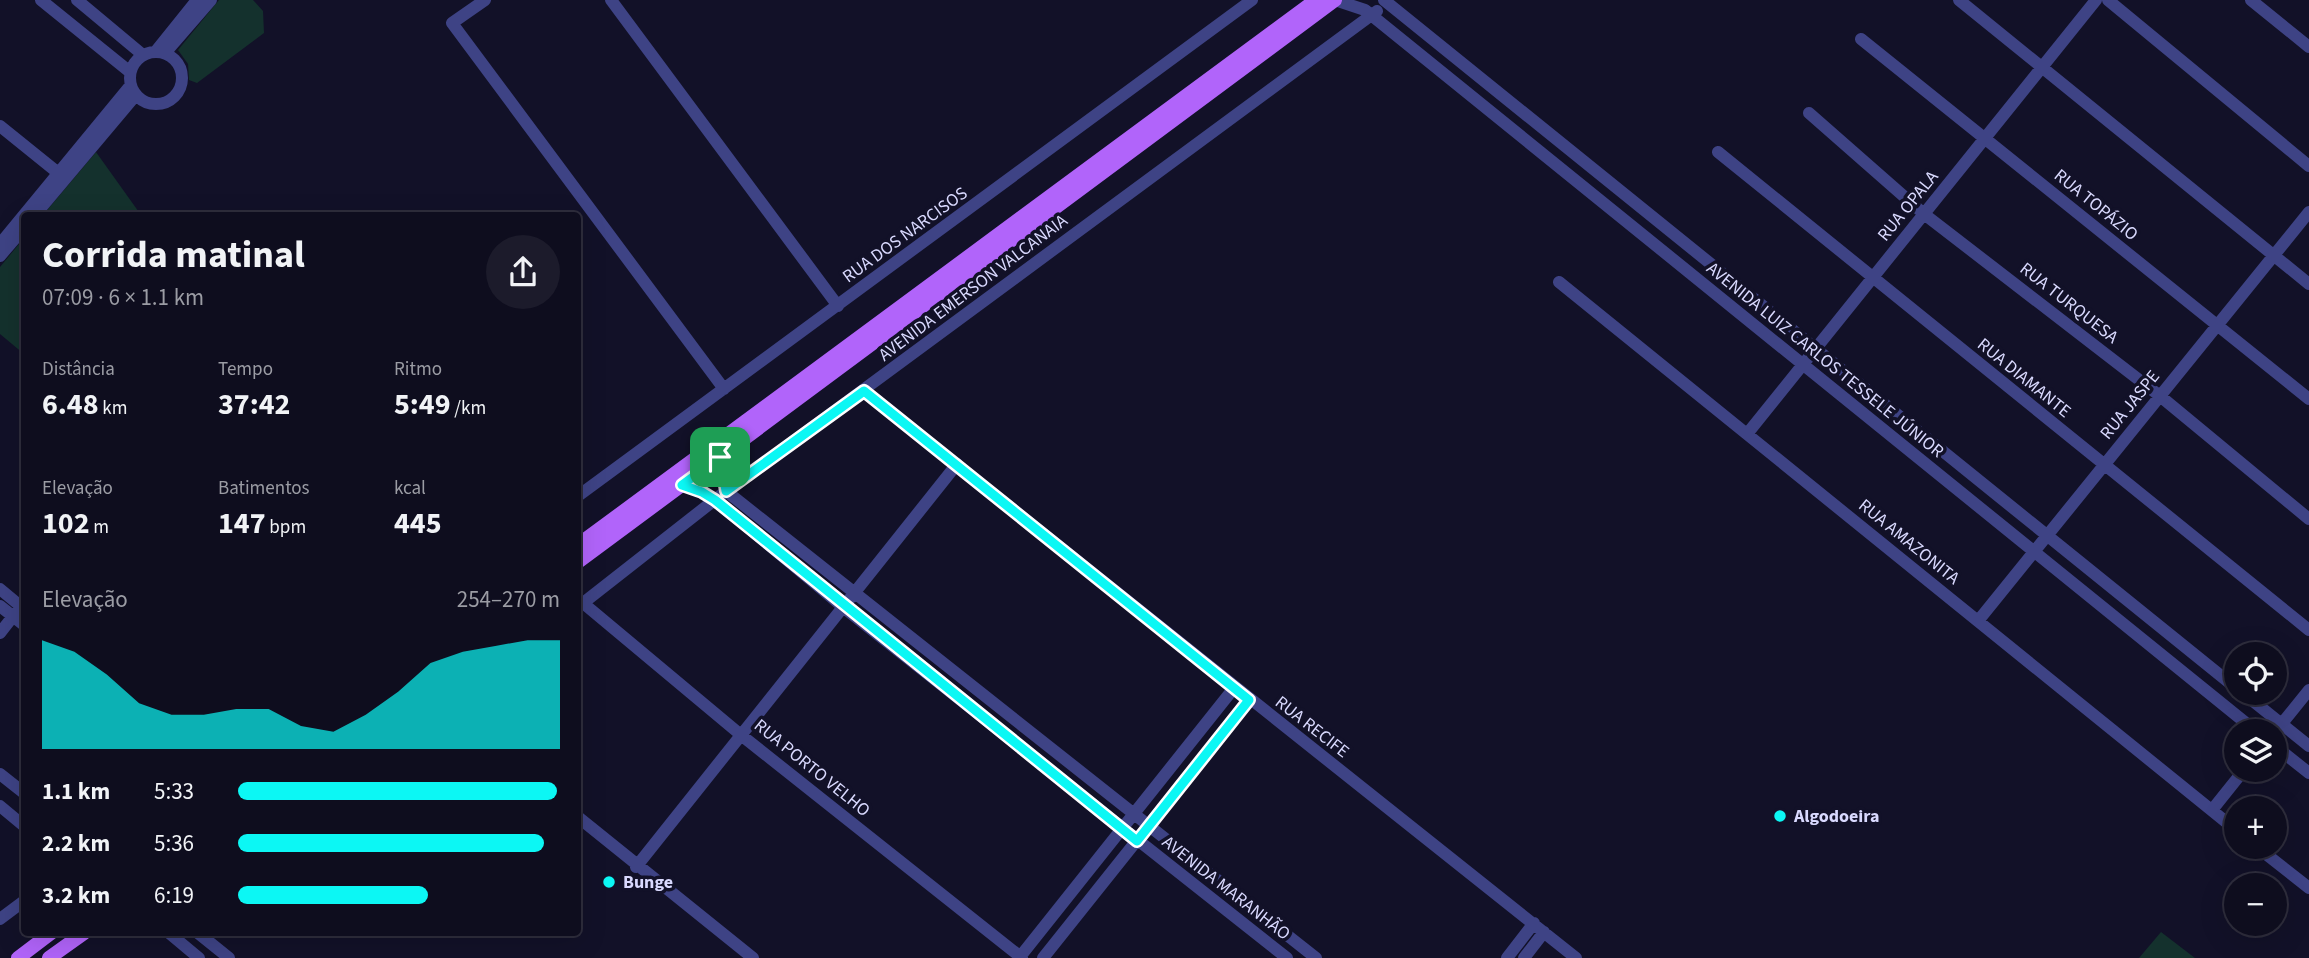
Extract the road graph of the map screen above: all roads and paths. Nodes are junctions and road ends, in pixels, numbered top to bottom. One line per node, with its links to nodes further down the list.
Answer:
1 (41, 0): 20 (street)
2 (77, 0): 18 (street)
3 (197, 0): 18 (street)
4 (211, 0): 18 (street)
5 (485, 0): 44 (street)
6 (611, 0): 40 (street)
7 (1252, 0): 40 (street, RUA DOS NARCISOS)
8 (1316, 0): 58 (main road)
9 (1335, 0): 15 (street, AVENIDA LUIZ CARLOS TESSELE JÚNIOR); 49 (main road)
10 (1959, 0): 19 (street)
11 (2096, 0): 19 (street, RUA OPALA)
12 (2108, 0): 26 (street)
13 (2251, 0): 17 (street)
14 (1388, 1): 15 (street, AVENIDA EMERSON VALCANAIA); 42 (street, AVENIDA LUIZ CARLOS TESSELE JÚNIOR)
15 (1371, 15): 43 (street, AVENIDA LUIZ CARLOS TESSELE JÚNIOR); 45 (street, AVENIDA EMERSON VALCANAIA)
16 (1861, 39): 24 (street, RUA TOPÁZIO)
17 (2309, 47)
18 (155, 53): 20 (street); 21 (street)
19 (2043, 66): 24 (street, RUA OPALA); 35 (street)
20 (130, 72): 21 (street)
21 (133, 90): 27 (street)
22 (1809, 113): 31 (street, RUA TURQUESA)
23 (0, 126): 27 (street)
24 (1985, 138): 31 (street, RUA OPALA); 41 (street, RUA TOPÁZIO)
25 (1718, 152): 37 (street, RUA DIAMANTE)
26 (2309, 166)
27 (62, 176): 28 (street); 29 (street)
28 (29, 212)
29 (37, 212)
30 (2309, 212): 35 (street, RUA JASPE)
31 (1924, 214): 37 (street, RUA OPALA); 46 (street, RUA TURQUESA)
32 (21, 221): 34 (street)
33 (21, 232): 36 (street)
34 (0, 244)
35 (2274, 255): 39 (street); 41 (street, RUA JASPE)
36 (0, 256)
37 (1873, 277): 42 (street, RUA OPALA); 51 (street, RUA DIAMANTE)
38 (1559, 282): 48 (street, RUA AMAZONITA)
39 (2309, 284)
40 (838, 306): 44 (street, RUA DOS NARCISOS)
41 (2217, 325): 46 (street, RUA JASPE); 47 (street, RUA TOPÁZIO)
42 (1816, 348): 43 (street, RUA OPALA); 57 (street, AVENIDA LUIZ CARLOS TESSELE JÚNIOR)
43 (1803, 364): 48 (street, RUA OPALA); 59 (street, AVENIDA LUIZ CARLOS TESSELE JÚNIOR)
44 (724, 389): 54 (street, RUA DOS NARCISOS)
45 (864, 391): 50 (street, RUA RECIFE); 53 (street, AVENIDA EMERSON VALCANAIA)
46 (2160, 396): 51 (street, RUA JASPE); 56 (street, RUA TURQUESA)
47 (2309, 399)
48 (1747, 434): 67 (street, RUA AMAZONITA)
49 (720, 457): 52 (main road); 53 (street)
50 (957, 464): 62 (street); 71 (street, RUA RECIFE)
51 (2104, 465): 57 (street, RUA JASPE); 68 (street, RUA DIAMANTE)
52 (682, 485): 55 (street, AVENIDA MARANHÃO); 60 (main road)
53 (726, 491): 55 (street, AVENIDA EMERSON VALCANAIA); 62 (street, AVENIDA MARANHÃO)
54 (581, 494)
55 (715, 500): 63 (street, AVENIDA EMERSON VALCANAIA); 65 (street, AVENIDA MARANHÃO)
56 (2309, 520)
57 (2048, 535): 59 (street, RUA JASPE); 70 (street, AVENIDA LUIZ CARLOS TESSELE JÚNIOR)
58 (581, 543)
59 (2034, 552): 67 (street, RUA JASPE); 75 (street, AVENIDA LUIZ CARLOS TESSELE JÚNIOR)
60 (581, 560)
61 (0, 589): 66 (street)
62 (855, 592): 65 (street); 88 (street, AVENIDA MARANHÃO)
63 (581, 604)
64 (581, 606): 79 (street, RUA PORTO VELHO)
65 (843, 607): 79 (street); 93 (street, AVENIDA MARANHÃO)
66 (11, 609): 69 (street)
67 (1978, 621): 87 (street, RUA AMAZONITA)
68 (2309, 630)
69 (0, 633)
70 (2224, 678)
71 (1234, 688): 73 (street, RUA RECIFE); 88 (street)
72 (2309, 690): 77 (street)
73 (1249, 700): 92 (street); 100 (street, RUA RECIFE)
74 (2255, 705): 76 (street)
75 (2241, 719)
76 (2269, 719)
77 (2285, 719)
78 (2287, 733): 80 (street)
79 (741, 735): 96 (street); 110 (street, RUA PORTO VELHO)
80 (2309, 746)
81 (2287, 756): 82 (street)
82 (2309, 773)
83 (0, 774): 85 (street)
84 (2234, 782): 87 (street)
85 (21, 791)
86 (0, 806): 91 (street)
87 (2212, 810): 90 (street, RUA AMAZONITA)
88 (1134, 817): 92 (street, AVENIDA MARANHÃO); 93 (street)
89 (581, 820): 96 (street)
90 (2224, 820)
91 (21, 824)
92 (1148, 827): 94 (street); 113 (street, AVENIDA MARANHÃO)
93 (1123, 831): 94 (street, AVENIDA MARANHÃO); 110 (street)
94 (1137, 841): 111 (street); 112 (street, AVENIDA MARANHÃO)
95 (2273, 859): 97 (street)
96 (636, 867): 109 (street)
97 (2309, 888)
98 (21, 903): 99 (street)
99 (0, 919)
100 (1539, 928): 114 (street); 115 (street); 116 (street, RUA RECIFE)
101 (47, 936): 105 (main road)
102 (80, 936): 106 (main road)
103 (173, 936): 107 (street)
104 (202, 936): 108 (street)
105 (18, 958)
106 (49, 958)
107 (200, 958)
108 (229, 958)
109 (753, 958)
110 (1020, 958)
111 (1043, 958)
112 (1287, 958)
113 (1316, 958)
114 (1507, 958)
115 (1524, 958)
116 (1576, 958)

